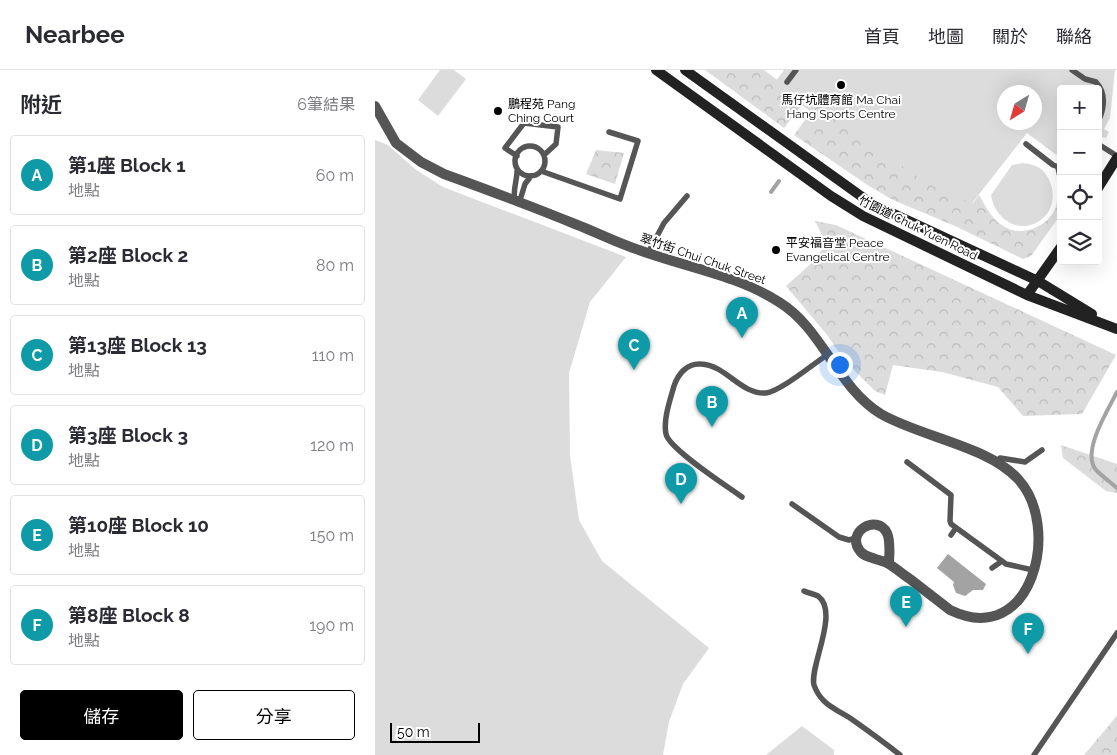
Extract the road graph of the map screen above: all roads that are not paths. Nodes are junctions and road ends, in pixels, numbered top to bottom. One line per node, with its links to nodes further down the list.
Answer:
1 (656, 70): 27 (main road, 竹園道 Chuk Yuen Road)
2 (685, 70): 26 (main road, 竹園道 Chuk Yuen Road)
3 (796, 70): 5 (lane); 6 (lane)
4 (1072, 70): 7 (lane)
5 (803, 75)
6 (787, 82)
7 (1098, 85)
8 (1102, 90): 10 (lane)
9 (375, 106): 23 (street, 翠竹街 Chui Chuk Street)
10 (1102, 108)
11 (609, 132): 19 (lane)
12 (1026, 144): 17 (lane)
13 (1102, 147): 16 (lane)
14 (544, 155): 15 (lane); 15 (lane); 19 (lane)
15 (517, 156): 18 (lane)
16 (1117, 157): 21 (main road)
17 (1057, 167)
18 (517, 168): 20 (lane); 23 (lane)
19 (541, 171): 20 (lane)
20 (531, 176): 23 (lane)
21 (1102, 181)
22 (687, 196): 24 (lane)
23 (515, 201): 24 (street, 翠竹街 Chui Chuk Street)
24 (648, 253): 29 (street, 翠竹街 Chui Chuk Street)
25 (1057, 253): 26 (main road)
26 (1038, 281): 27 (main road); 28 (main road, 竹園道 Chuk Yuen Road)
27 (1027, 294): 28 (main road, 竹園道 Chuk Yuen Road)
28 (1115, 328)
29 (827, 355): 32 (street, 翠竹街 Chui Chuk Street); 33 (lane)
30 (1042, 450): 32 (lane)
31 (907, 462): 35 (lane)
32 (997, 462): 41 (street, 翠竹街 Chui Chuk Street)
33 (741, 497)
34 (792, 504): 37 (lane)
35 (956, 528): 36 (lane); 38 (lane)
36 (951, 535)
37 (856, 538): 39 (street, 翠竹街 Chui Chuk Street); 39 (street)
38 (1002, 561): 40 (lane); 41 (lane)
39 (889, 564): 41 (street, 翠竹街 Chui Chuk Street)
40 (992, 568)
41 (1033, 570)
42 (803, 591): 44 (lane)
43 (1117, 633): 45 (lane)
44 (900, 755)
45 (1033, 755)

